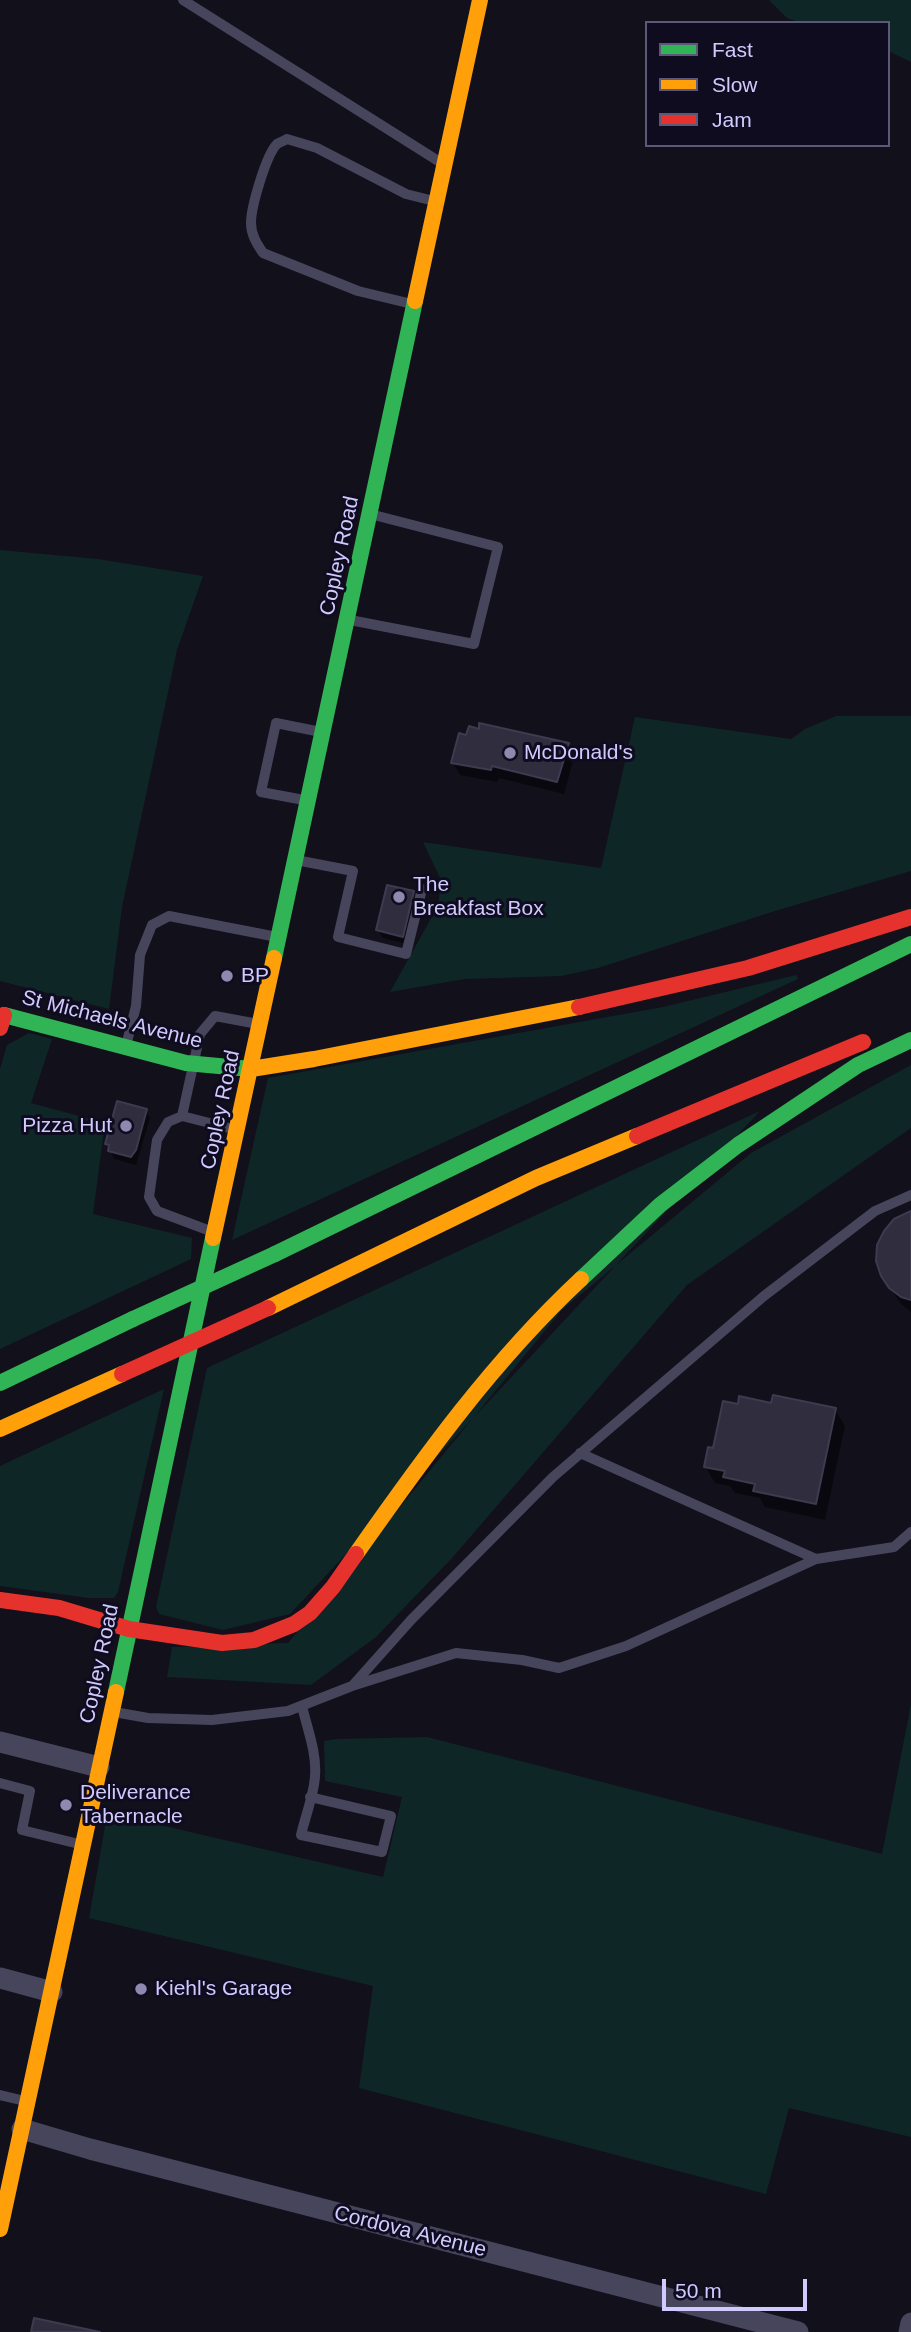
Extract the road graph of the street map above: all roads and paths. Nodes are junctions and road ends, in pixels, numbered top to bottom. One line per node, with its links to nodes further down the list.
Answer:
1 (183, 0): 3 (lane)
2 (480, 0): 3 (main road, Copley Road)
3 (445, 165): 4 (main road, Copley Road)
4 (437, 202): 5 (main road, Copley Road); 5 (lane)
5 (415, 305): 6 (main road, Copley Road)
6 (370, 514): 7 (main road, Copley Road); 7 (lane)
7 (348, 619): 8 (main road, Copley Road)
8 (323, 732): 9 (main road, Copley Road); 9 (lane)
9 (309, 801): 10 (main road, Copley Road)
10 (296, 860): 11 (lane); 13 (main road, Copley Road)
11 (422, 889)
12 (911, 916): 21 (main road, St Michaels Avenue)
13 (279, 938): 16 (main road, Copley Road); 19 (lane)
14 (911, 944): 26 (main road, bridge)
15 (1, 1019): 19 (main road, St Michaels Avenue)
16 (261, 1025): 20 (lane); 21 (main road, Copley Road)
17 (873, 1038): 27 (main road, bridge)
18 (911, 1040): 32 (main road)
19 (125, 1047): 20 (main road, St Michaels Avenue)
20 (192, 1063): 21 (main road, St Michaels Avenue); 22 (lane)
21 (251, 1069): 23 (main road, Copley Road)
22 (182, 1116): 23 (lane); 25 (lane)
23 (238, 1130): 25 (main road, Copley Road)
24 (911, 1195): 28 (lane)
25 (216, 1233): 32 (main road, Copley Road)
26 (0, 1383)
27 (0, 1429)
28 (580, 1453): 30 (lane); 33 (lane)
29 (911, 1532): 30 (lane)
30 (816, 1559): 33 (lane)
31 (0, 1600): 32 (main road)
32 (129, 1629): 35 (main road, Copley Road)
33 (352, 1686): 34 (lane)
34 (302, 1706): 35 (lane); 39 (lane)
35 (111, 1712): 37 (main road, Copley Road)
36 (0, 1742): 37 (street)
37 (99, 1767): 40 (main road, Copley Road)
38 (0, 1783): 40 (lane)
39 (310, 1797): 39 (lane)
40 (83, 1844): 42 (main road, Copley Road)
41 (0, 1978): 42 (street)
42 (52, 1992): 44 (main road, Copley Road)
43 (0, 2095): 44 (lane)
44 (28, 2101): 45 (main road, Copley Road)
45 (22, 2129): 46 (main road, Copley Road); 48 (street, Cordova Avenue)
46 (0, 2229)
47 (911, 2323): 49 (street)
48 (798, 2332)
49 (909, 2332)

